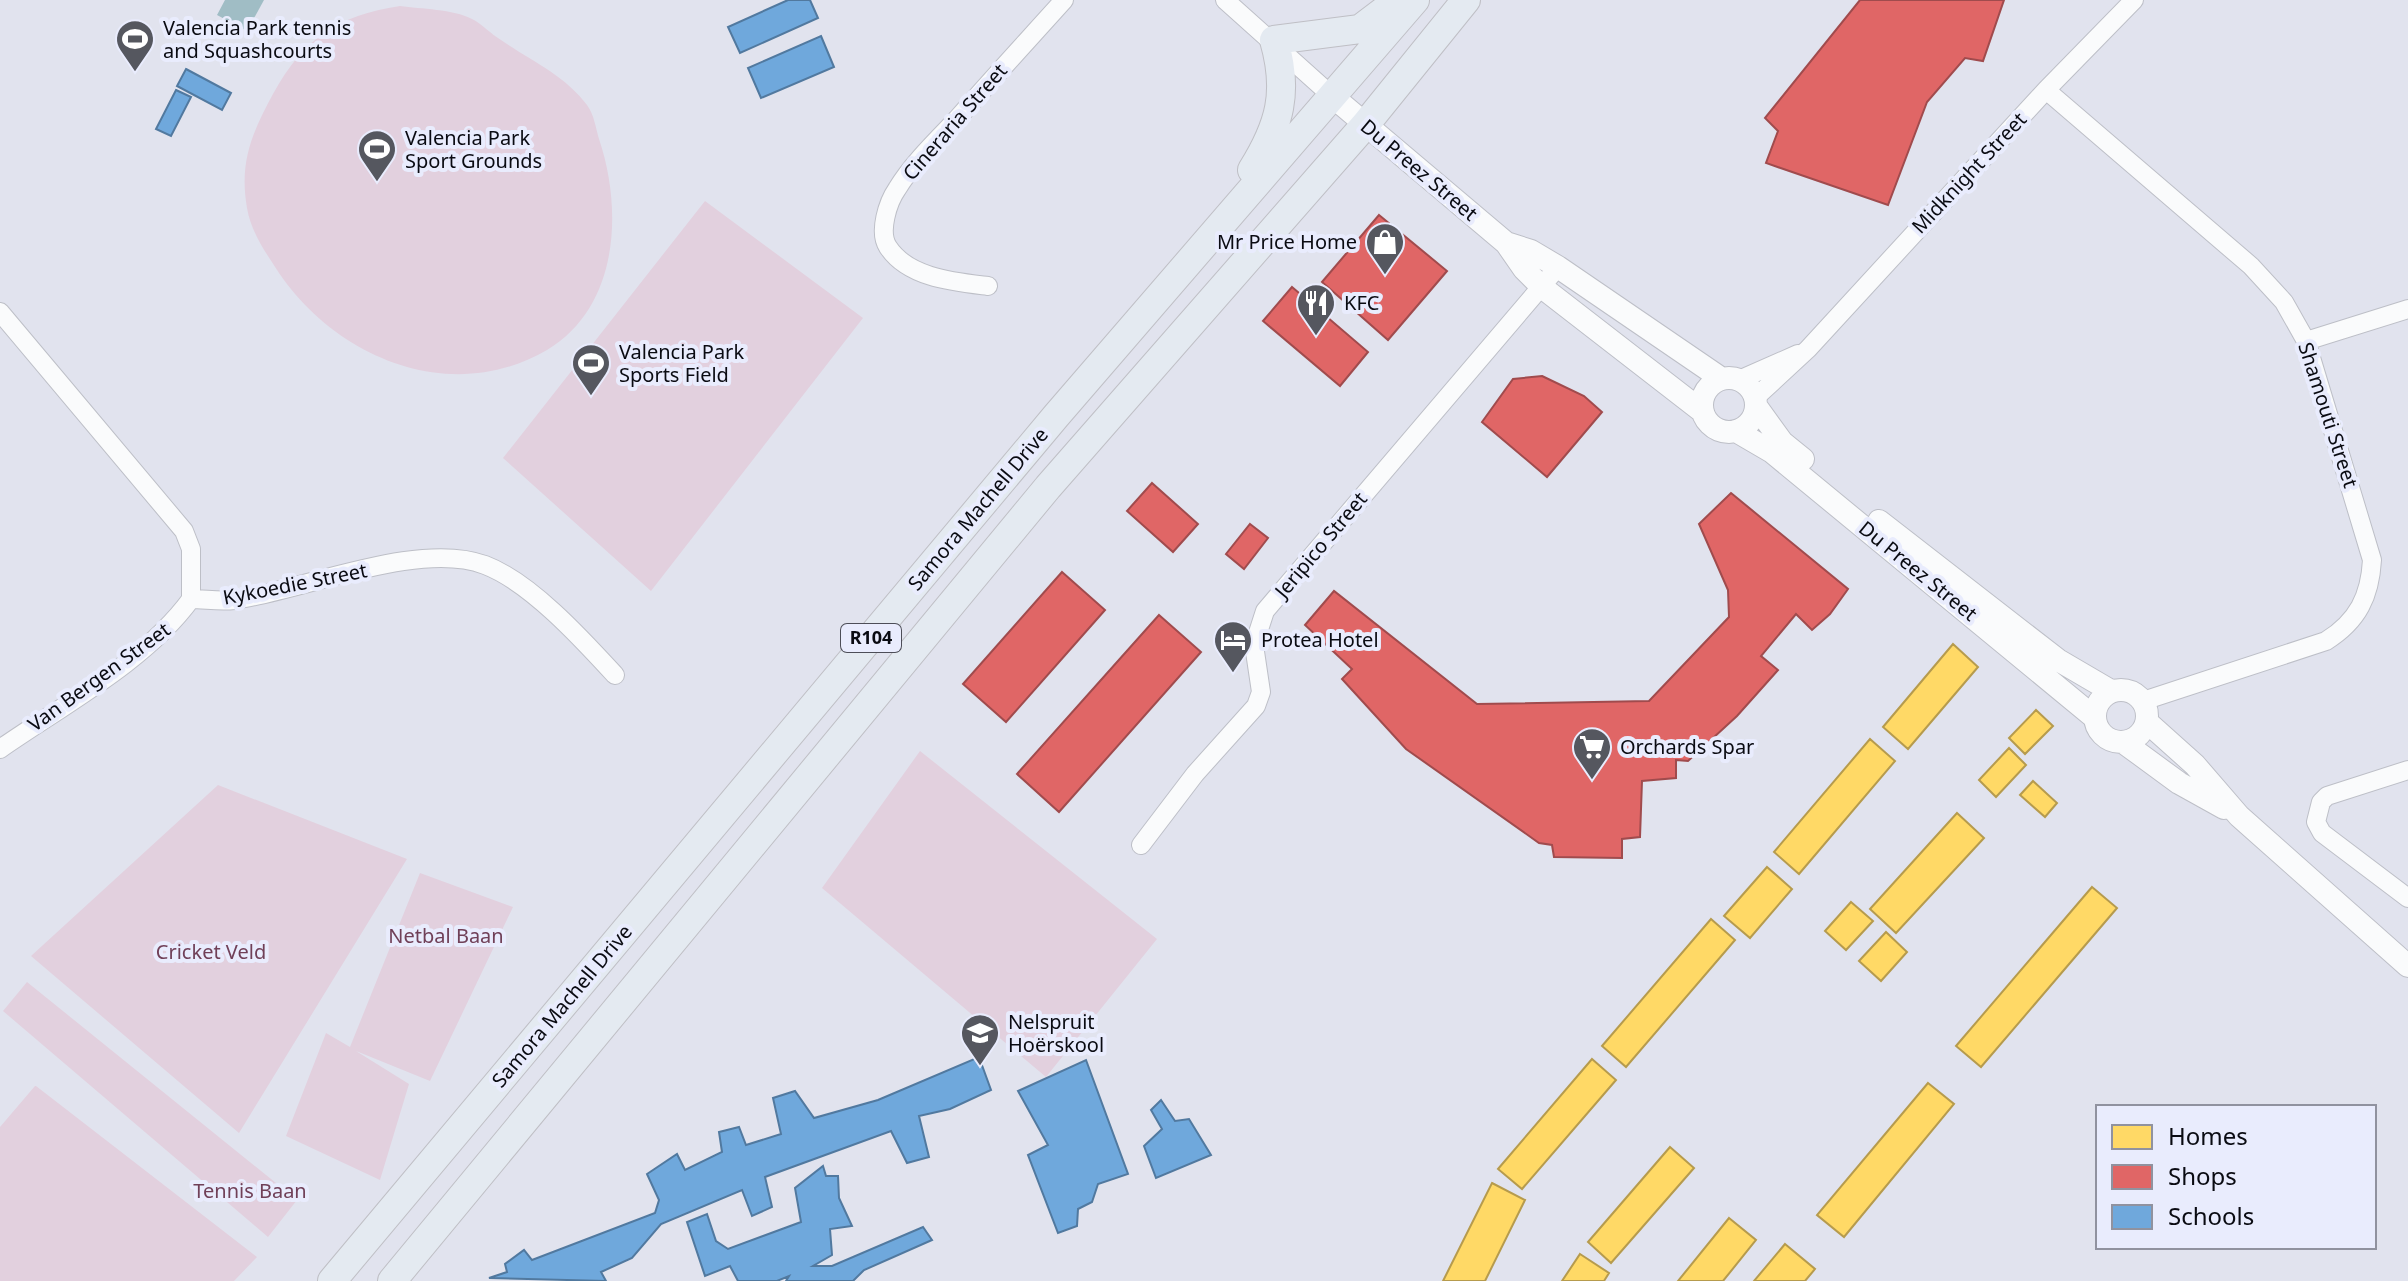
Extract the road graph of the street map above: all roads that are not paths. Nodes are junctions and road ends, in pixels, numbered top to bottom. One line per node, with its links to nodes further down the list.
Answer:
1 (1064, 0): 14 (street, Cineraria Street)
2 (1225, 0): 7 (street)
3 (1398, 0): 7 (main road)
4 (1415, 0): 9 (main road, Samora Machell Drive / R104)
5 (1466, 0): 10 (main road, Samora Machell Drive / R104)
6 (2134, 0): 8 (street, Midknight Street)
7 (1274, 40): 9 (street); 12 (main road)
8 (2046, 90): 18 (street, Shamouti Street); 19 (street, Midknight Street)
9 (1332, 96): 10 (street, Du Preez Street); 12 (main road, Samora Machell Drive / R104)
10 (1365, 125): 11 (street, Du Preez Street); 37 (main road, Samora Machell Drive / R104)
11 (1506, 243): 13 (street, Du Preez Street); 15 (street, Du Preez Street)
12 (1201, 252): 36 (main road, Samora Machell Drive / R104)
13 (1558, 267): 15 (street, Jeripico Street); 20 (street, Du Preez Street)
14 (988, 286)
15 (1543, 288): 22 (street, Du Preez Street); 33 (street, Jeripico Street)
16 (2408, 309): 18 (street)
17 (0, 312): 24 (street, Kykoedie Street)
18 (2306, 341): 27 (street, Shamouti Street)
19 (1808, 349): 20 (street, Midknight Street); 21 (street, Midknight Street)
20 (1730, 380): 21 (street); 22 (street)
21 (1756, 402): 23 (street); 26 (street, Du Preez Street)
22 (1703, 412): 23 (street)
23 (1736, 431): 28 (street, Du Preez Street)
24 (191, 599): 25 (street, Kykoedie Street); 30 (street, Van Bergen Street)
25 (615, 675)
26 (2111, 691): 27 (street); 28 (street)
27 (2145, 712): 29 (street); 32 (street)
28 (2095, 718): 29 (street)
29 (2123, 742): 32 (street)
30 (0, 749)
31 (2408, 770): 34 (street)
32 (2239, 816): 35 (street)
33 (1141, 845)
34 (2408, 898)
35 (2408, 966)
36 (332, 1281)
37 (392, 1281)

